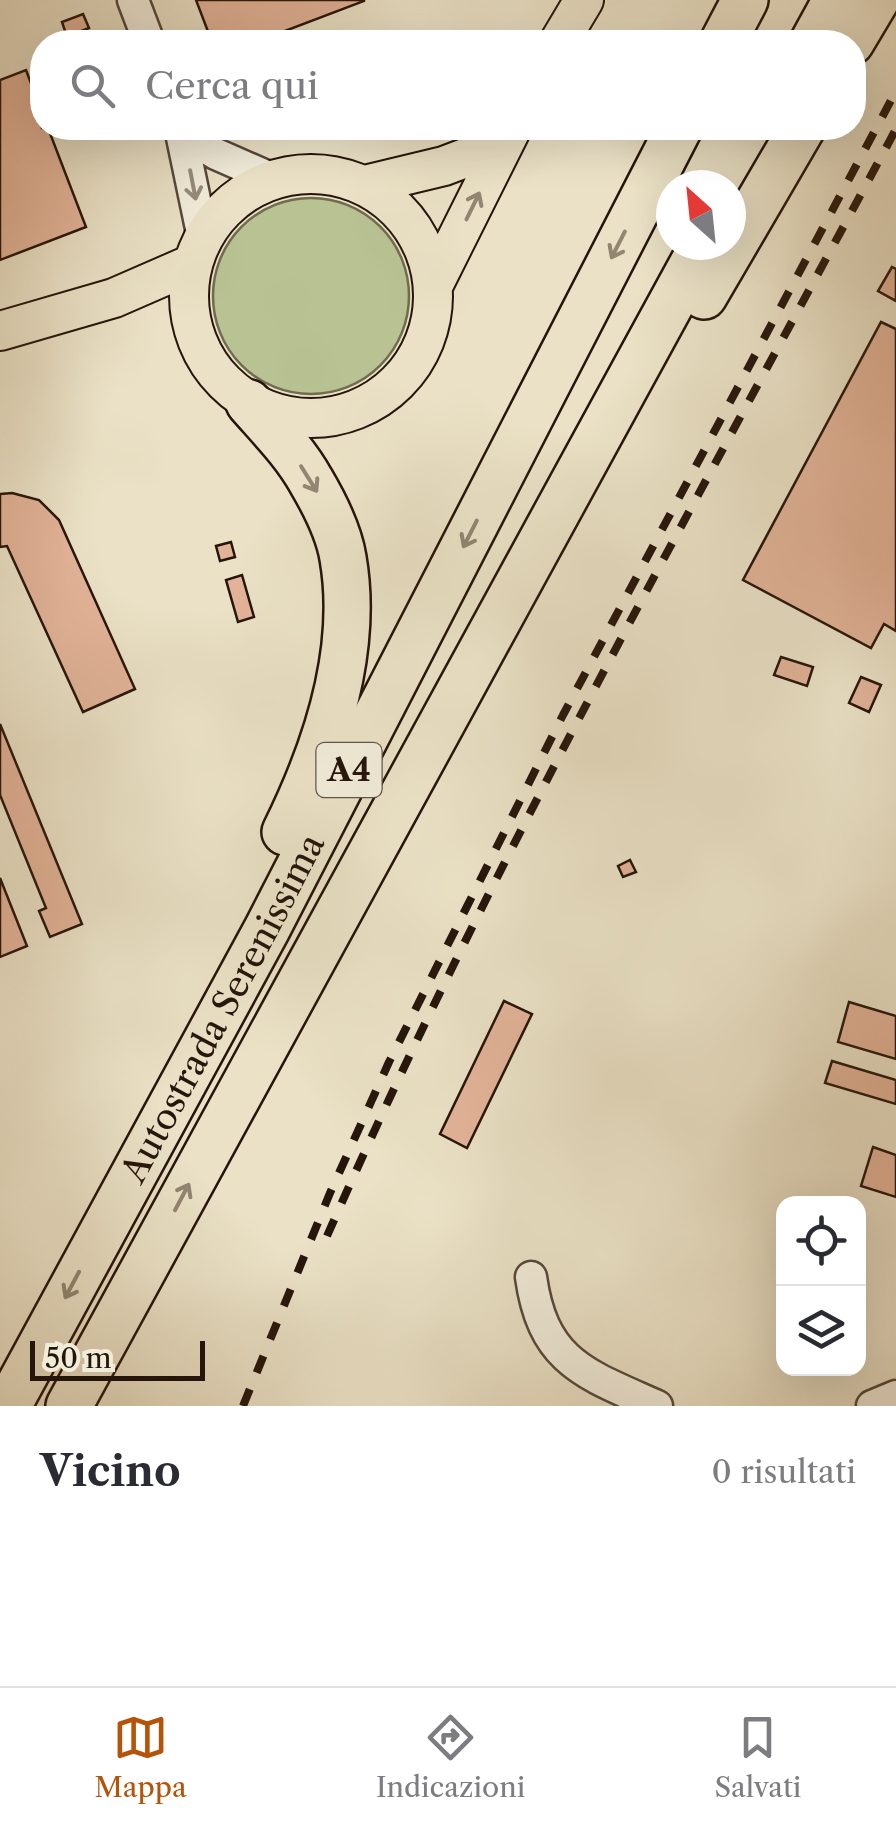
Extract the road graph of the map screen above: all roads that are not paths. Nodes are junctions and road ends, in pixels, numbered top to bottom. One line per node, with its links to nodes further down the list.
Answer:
1 (133, 0): 6 (street)
2 (584, 0): 7 (main road)
3 (744, 0): 8 (highway)
4 (836, 0): 9 (highway)
5 (876, 0): 10 (highway)
6 (144, 30)
7 (566, 30)
8 (729, 30)
9 (820, 30)
10 (858, 30)
11 (182, 140): 21 (street, one-way to 21)
12 (196, 140): 19 (street)
13 (489, 140): 20 (main road)
14 (506, 140): 23 (main road, one-way to 14)
15 (673, 140): 29 (highway, Autostrada Serenissima / A4, one-way to 29)
16 (760, 140): 18 (highway)
17 (795, 140): 28 (highway)
18 (743, 170)
19 (273, 179): 20 (main road); 21 (main road)
20 (364, 185): 23 (main road)
21 (197, 251): 24 (main road); 26 (main road)
22 (694, 260): 28 (highway, Autostrada Serenissima / A4)
23 (434, 284): 27 (main road)
24 (114, 298): 25 (main road); 26 (main road)
25 (0, 331)
26 (194, 335): 27 (main road)
27 (249, 403): 29 (highway, one-way to 29)
28 (212, 1140): 33 (highway, Autostrada Serenissima / A4, one-way to 28)
29 (110, 1213): 32 (highway, Autostrada Serenissima / A4, one-way to 32)
30 (531, 1277): 34 (street)
31 (896, 1396): 35 (street)
32 (8, 1406)
33 (69, 1406)
34 (657, 1406)
35 (872, 1406)

